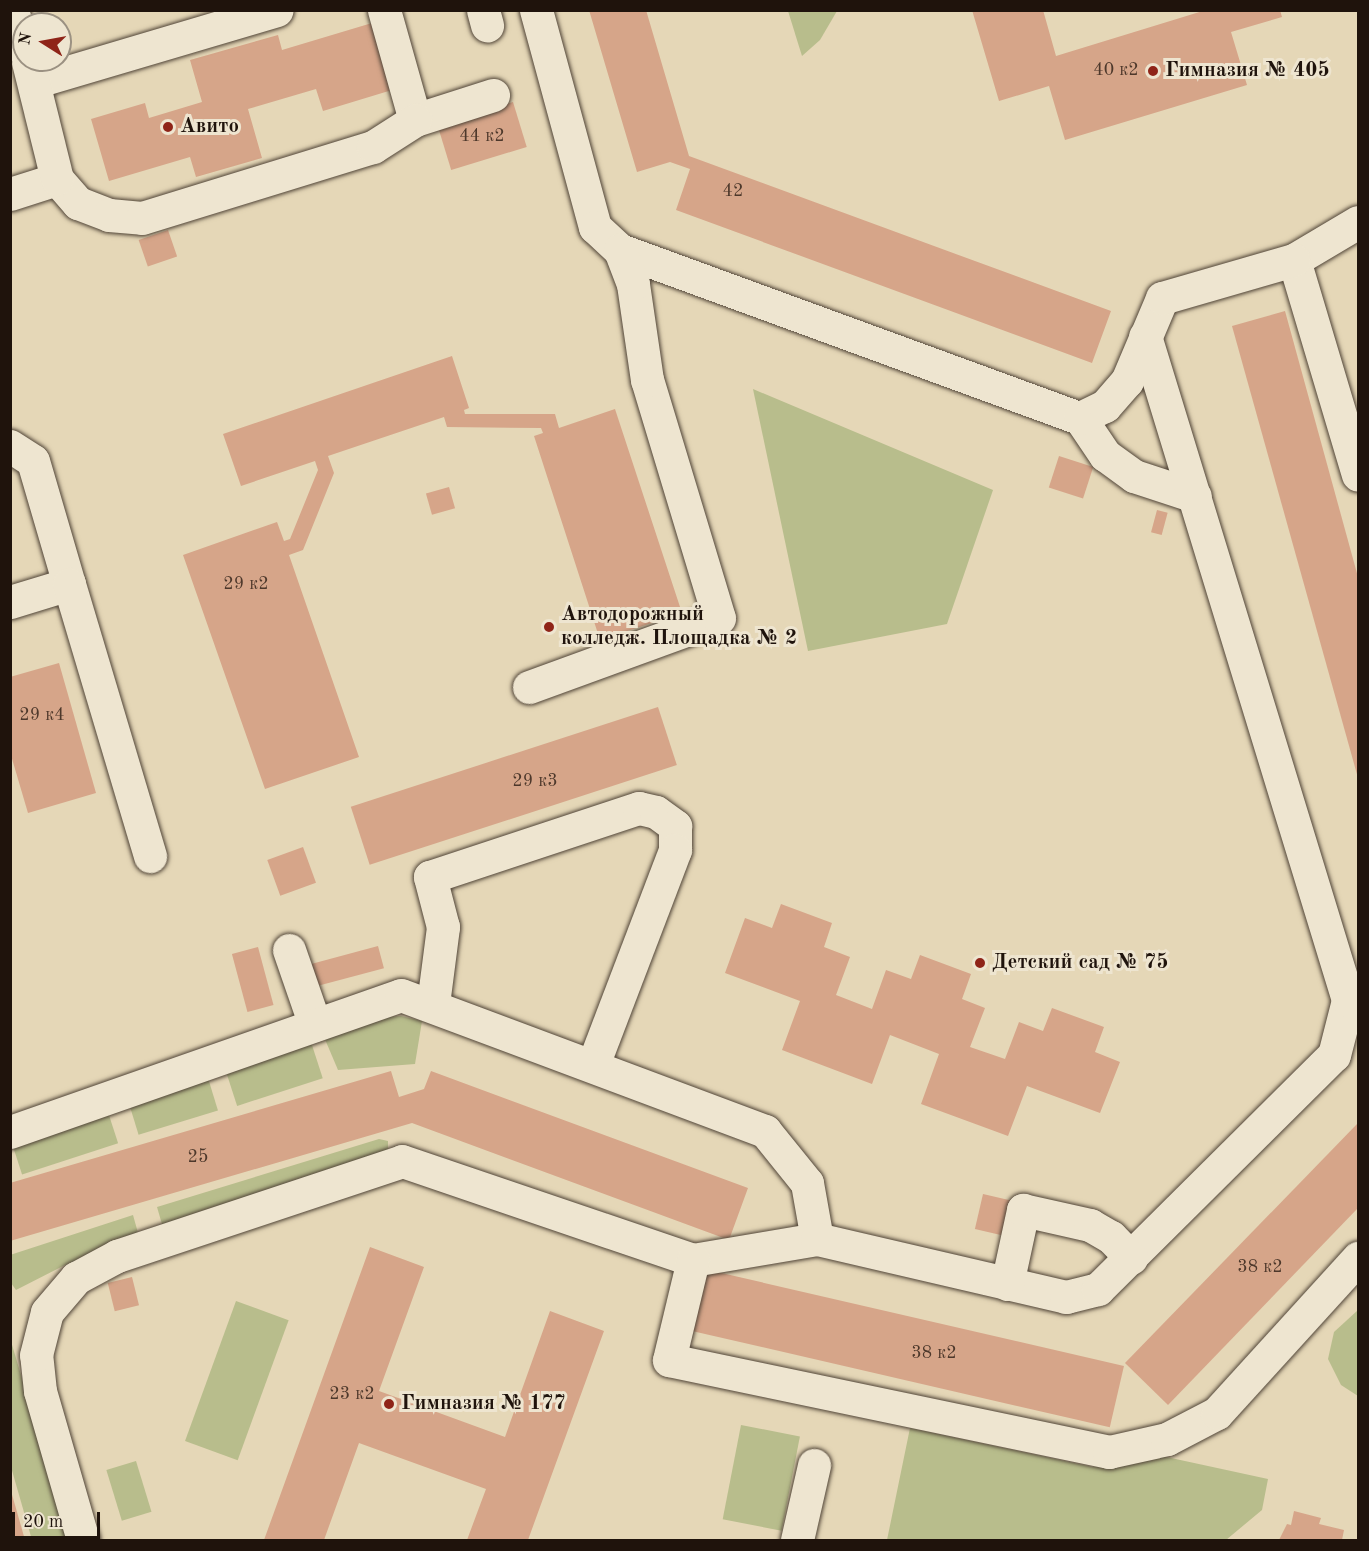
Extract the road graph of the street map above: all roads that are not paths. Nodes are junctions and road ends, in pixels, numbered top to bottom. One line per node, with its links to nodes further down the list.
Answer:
1 (278, 10): 4 (lane)
2 (384, 10): 7 (lane)
3 (536, 10): 11 (lane)
4 (72, 61)
5 (30, 72): 8 (lane)
6 (493, 95): 7 (lane)
7 (415, 120): 8 (lane)
8 (57, 179): 9 (lane)
9 (10, 194)
10 (1359, 222): 12 (lane)
11 (620, 250): 14 (lane); 20 (lane)
12 (1294, 260): 13 (lane); 16 (lane)
13 (1145, 336): 14 (lane); 17 (lane)
14 (1080, 418): 17 (lane)
15 (10, 446): 18 (lane)
16 (1359, 475)
17 (1195, 496): 28 (lane)
18 (69, 584): 19 (lane); 21 (lane)
19 (10, 602)
20 (529, 687)
21 (150, 856)
22 (289, 950): 24 (lane)
23 (433, 1004): 24 (lane); 25 (lane); 25 (lane)
24 (315, 1025): 26 (lane)
25 (593, 1065): 27 (lane)
26 (10, 1132)
27 (817, 1239): 30 (lane); 31 (lane)
28 (1131, 1258): 31 (lane); 31 (lane)
29 (1359, 1258): 30 (lane)
30 (693, 1260): 33 (lane)
31 (1007, 1284)
32 (814, 1466): 34 (lane)
33 (83, 1540)
34 (798, 1540)

